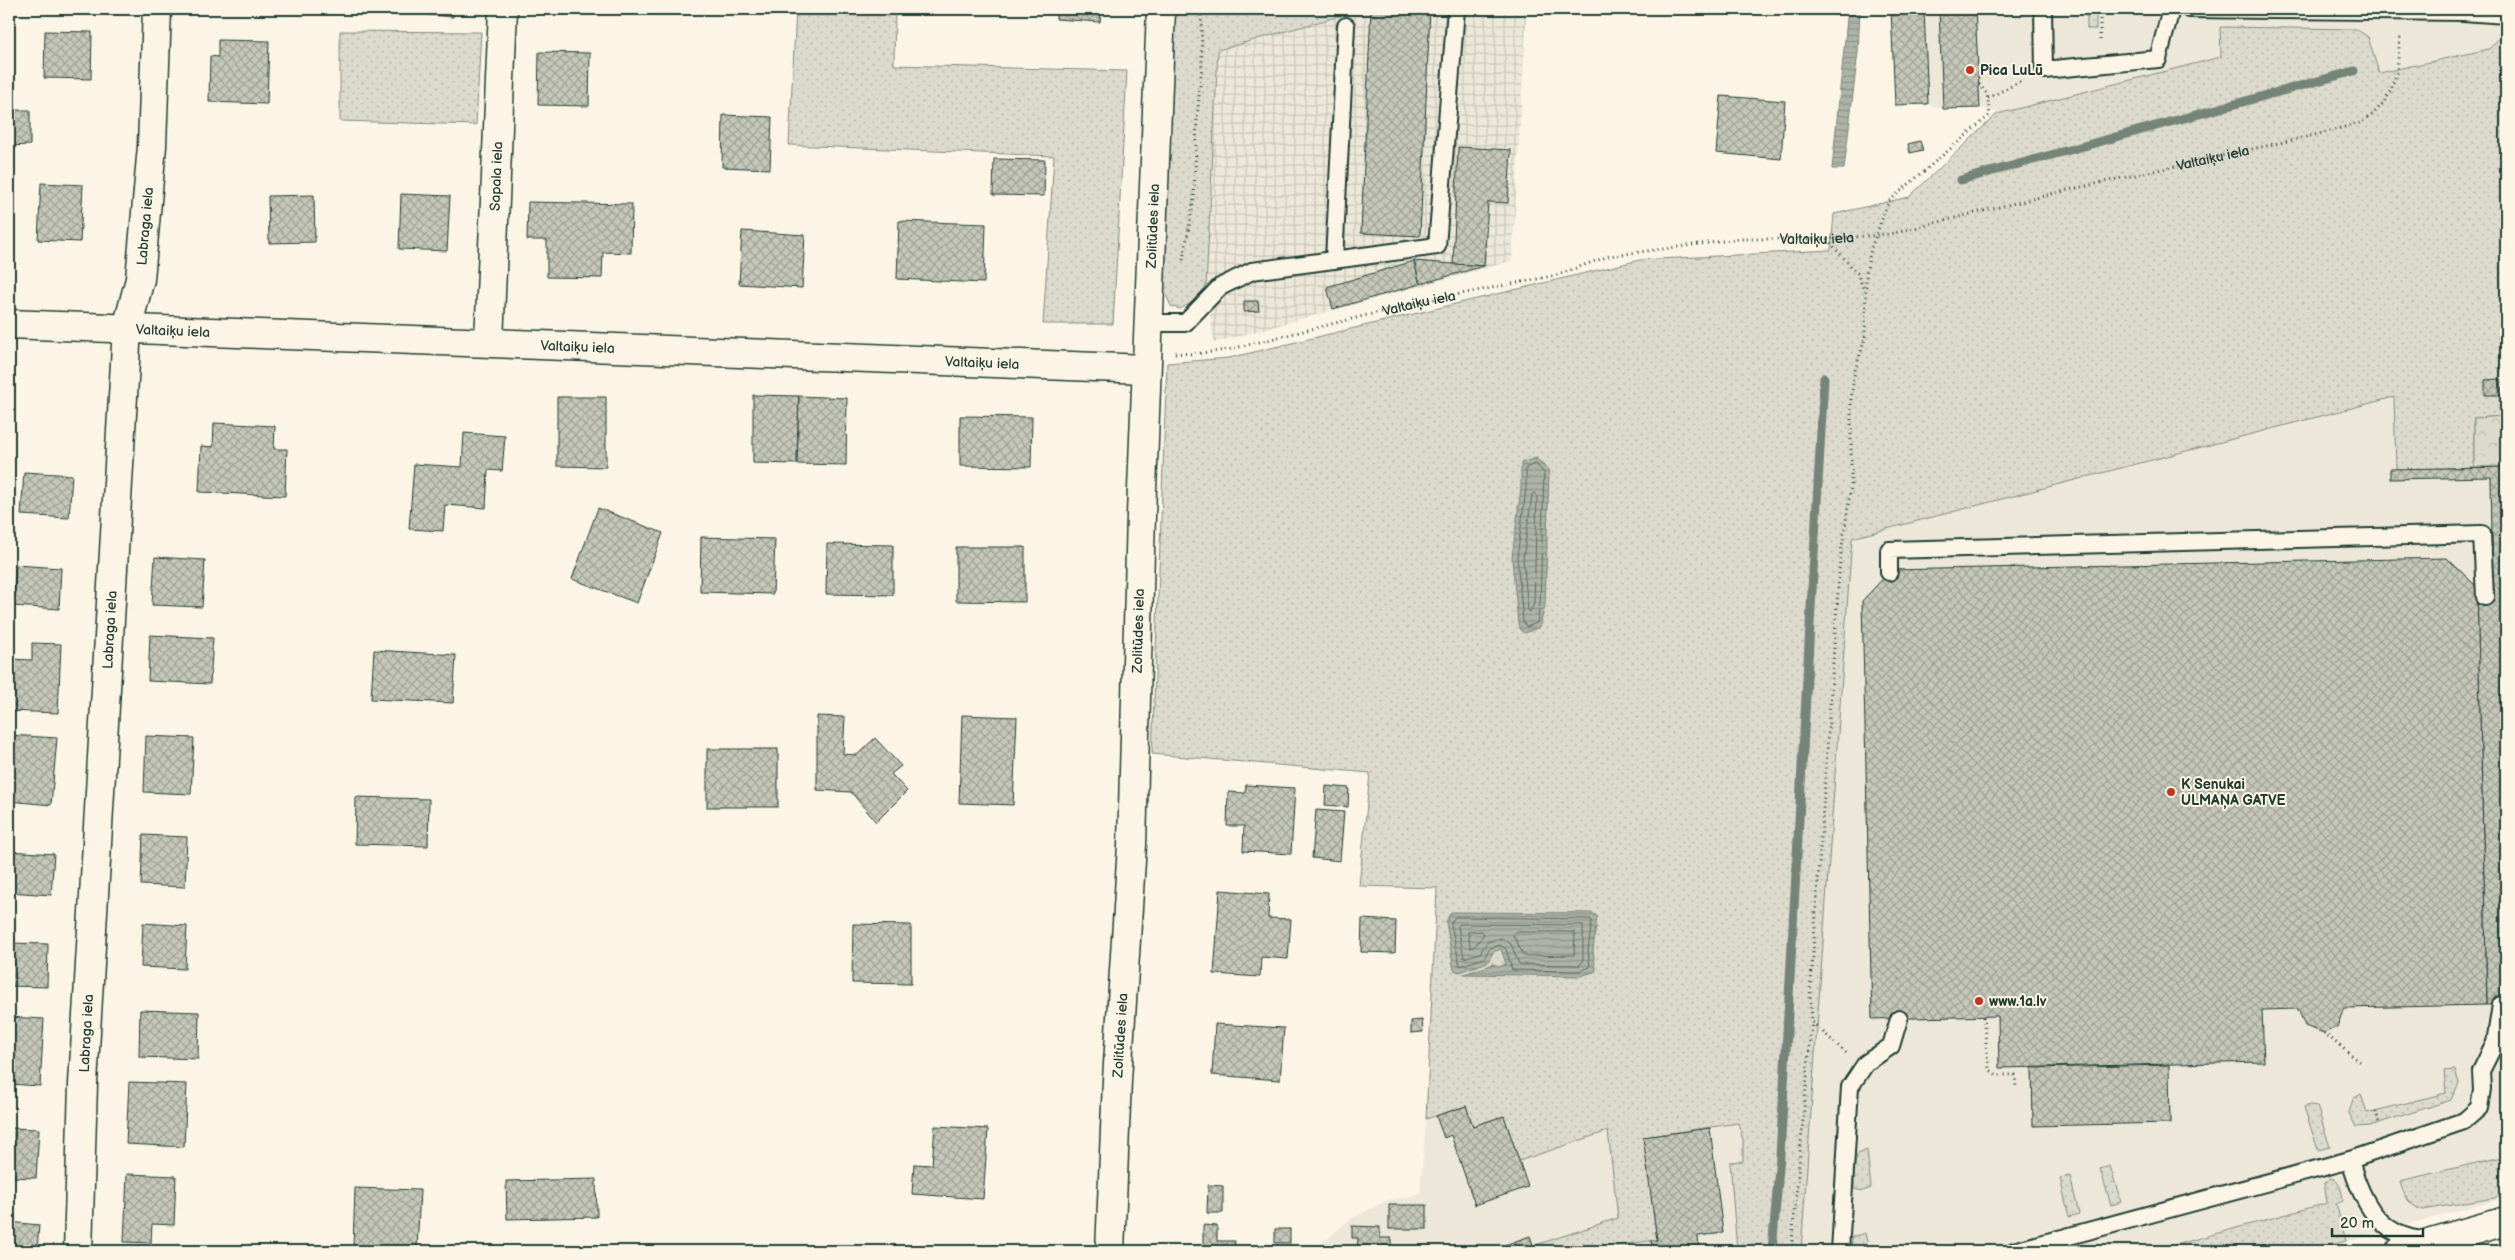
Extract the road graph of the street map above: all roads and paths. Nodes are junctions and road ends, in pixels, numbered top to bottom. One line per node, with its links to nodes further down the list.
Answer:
1 (156, 9): 25 (street, Labraga iela)
2 (503, 9): 26 (street, Sapala iela)
3 (1160, 9): 23 (street, Zolitūdes iela)
4 (1201, 9): 21 (path)
5 (1456, 9): 20 (lane)
6 (2043, 9): 15 (lane)
7 (2100, 9): 14 (path)
8 (2171, 9): 14 (lane)
9 (2189, 9): 11 (lane)
10 (2462, 10): 11 (lane); 12 (lane)
11 (2400, 11): 18 (path, Valtaiķu iela)
12 (2506, 15)
13 (1346, 26): 20 (lane)
14 (2100, 64): 15 (lane)
15 (2044, 70): 17 (path)
16 (1979, 84): 17 (path)
17 (1988, 98): 18 (path)
18 (1876, 236): 19 (path, Valtaiķu iela); 22 (path)
19 (1827, 239): 22 (path); 27 (path, Valtaiķu iela)
20 (1334, 260): 23 (lane)
21 (1180, 270)
22 (1866, 293): 33 (path)
23 (1148, 323): 27 (street, Zolitūdes iela)
24 (9, 324): 25 (street, Valtaiķu iela)
25 (127, 328): 26 (street, Valtaiķu iela); 43 (street, Labraga iela)
26 (489, 342): 27 (street, Valtaiķu iela)
27 (1147, 360): 44 (street, Zolitūdes iela)
28 (1889, 572): 29 (lane)
29 (2485, 597)
30 (2502, 1005): 40 (lane)
31 (1983, 1016): 37 (path)
32 (1900, 1019): 36 (lane)
33 (1812, 1022): 36 (path); 45 (path)
34 (2324, 1033): 35 (path)
35 (2360, 1062)
36 (1863, 1068): 46 (lane)
37 (2016, 1086)
38 (2376, 1111): 39 (path)
39 (2379, 1123)
40 (2350, 1160): 42 (lane); 47 (lane)
41 (2506, 1221): 42 (street)
42 (2437, 1240): 48 (street)
43 (78, 1251)
44 (1110, 1251)
45 (1791, 1251)
46 (1840, 1251)
47 (2014, 1251)
48 (2401, 1251)

